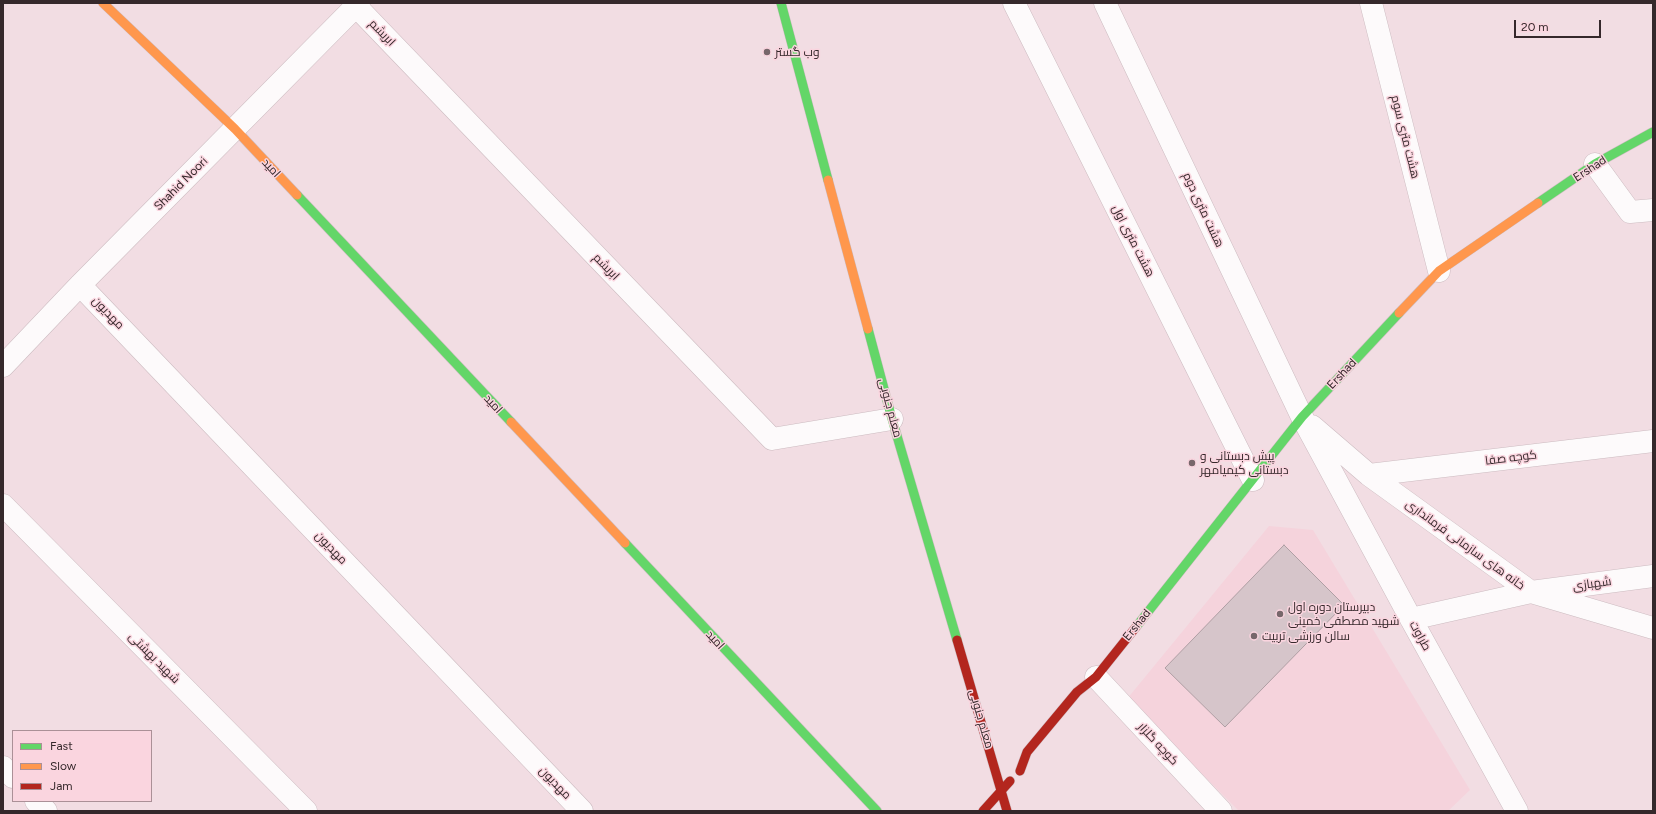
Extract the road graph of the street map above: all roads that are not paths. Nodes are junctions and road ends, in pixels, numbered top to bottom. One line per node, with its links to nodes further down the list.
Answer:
1 (103, 3): 7 (main road, امید)
2 (781, 3): 15 (main road, معلم جنوبی)
3 (1014, 3): 18 (street, هشت متری اول)
4 (1105, 3): 14 (street, هشت متری دوم)
5 (1371, 3): 11 (street, هشت متری سوم)
6 (356, 4): 7 (street, Shahid Noori); 15 (street, ابریشم)
7 (235, 129): 12 (street, Shahid Noori); 36 (main road, امید)
8 (1653, 132): 9 (main road, Ershad)
9 (1595, 164): 10 (street); 11 (main road, Ershad)
10 (1653, 210)
11 (1439, 271): 14 (main road, Ershad)
12 (80, 285): 13 (street, Shahid Noori); 35 (street, مهدیون)
13 (3, 366)
14 (1302, 417): 17 (street, خانه های سازمانی فرمانداری); 18 (main road, Ershad); 22 (street, طراوت)
15 (892, 419): 30 (main road, معلم جنوبی)
16 (1653, 442): 17 (street, کوچه صفا)
17 (1369, 475): 21 (street, خانه های سازمانی فرمانداری)
18 (1253, 480): 24 (main road, Ershad)
19 (3, 505): 34 (street, شهید بهشتی)
20 (1653, 576): 21 (street, شهبازی)
21 (1531, 592): 22 (street, شهبازی); 23 (street, خانه های سازمانی فرمانداری)
22 (1410, 619): 39 (street, طراوت)
23 (1653, 628)
24 (1094, 679): 25 (main road, Ershad); 28 (main road, Ershad); 38 (street, کوچه گلزار)
25 (1084, 699)
26 (1034, 760): 28 (main road, Ershad)
27 (3, 767): 29 (street)
28 (1020, 771): 30 (main road, Ershad)
29 (12, 776)
30 (1001, 790): 32 (main road, Ershad); 37 (main road, معلم جنوبی)
31 (37, 802): 33 (street)
32 (979, 808)
33 (46, 811)
34 (306, 811)
35 (582, 811)
36 (877, 811)
37 (1008, 811)
38 (1221, 811)
39 (1517, 811)

